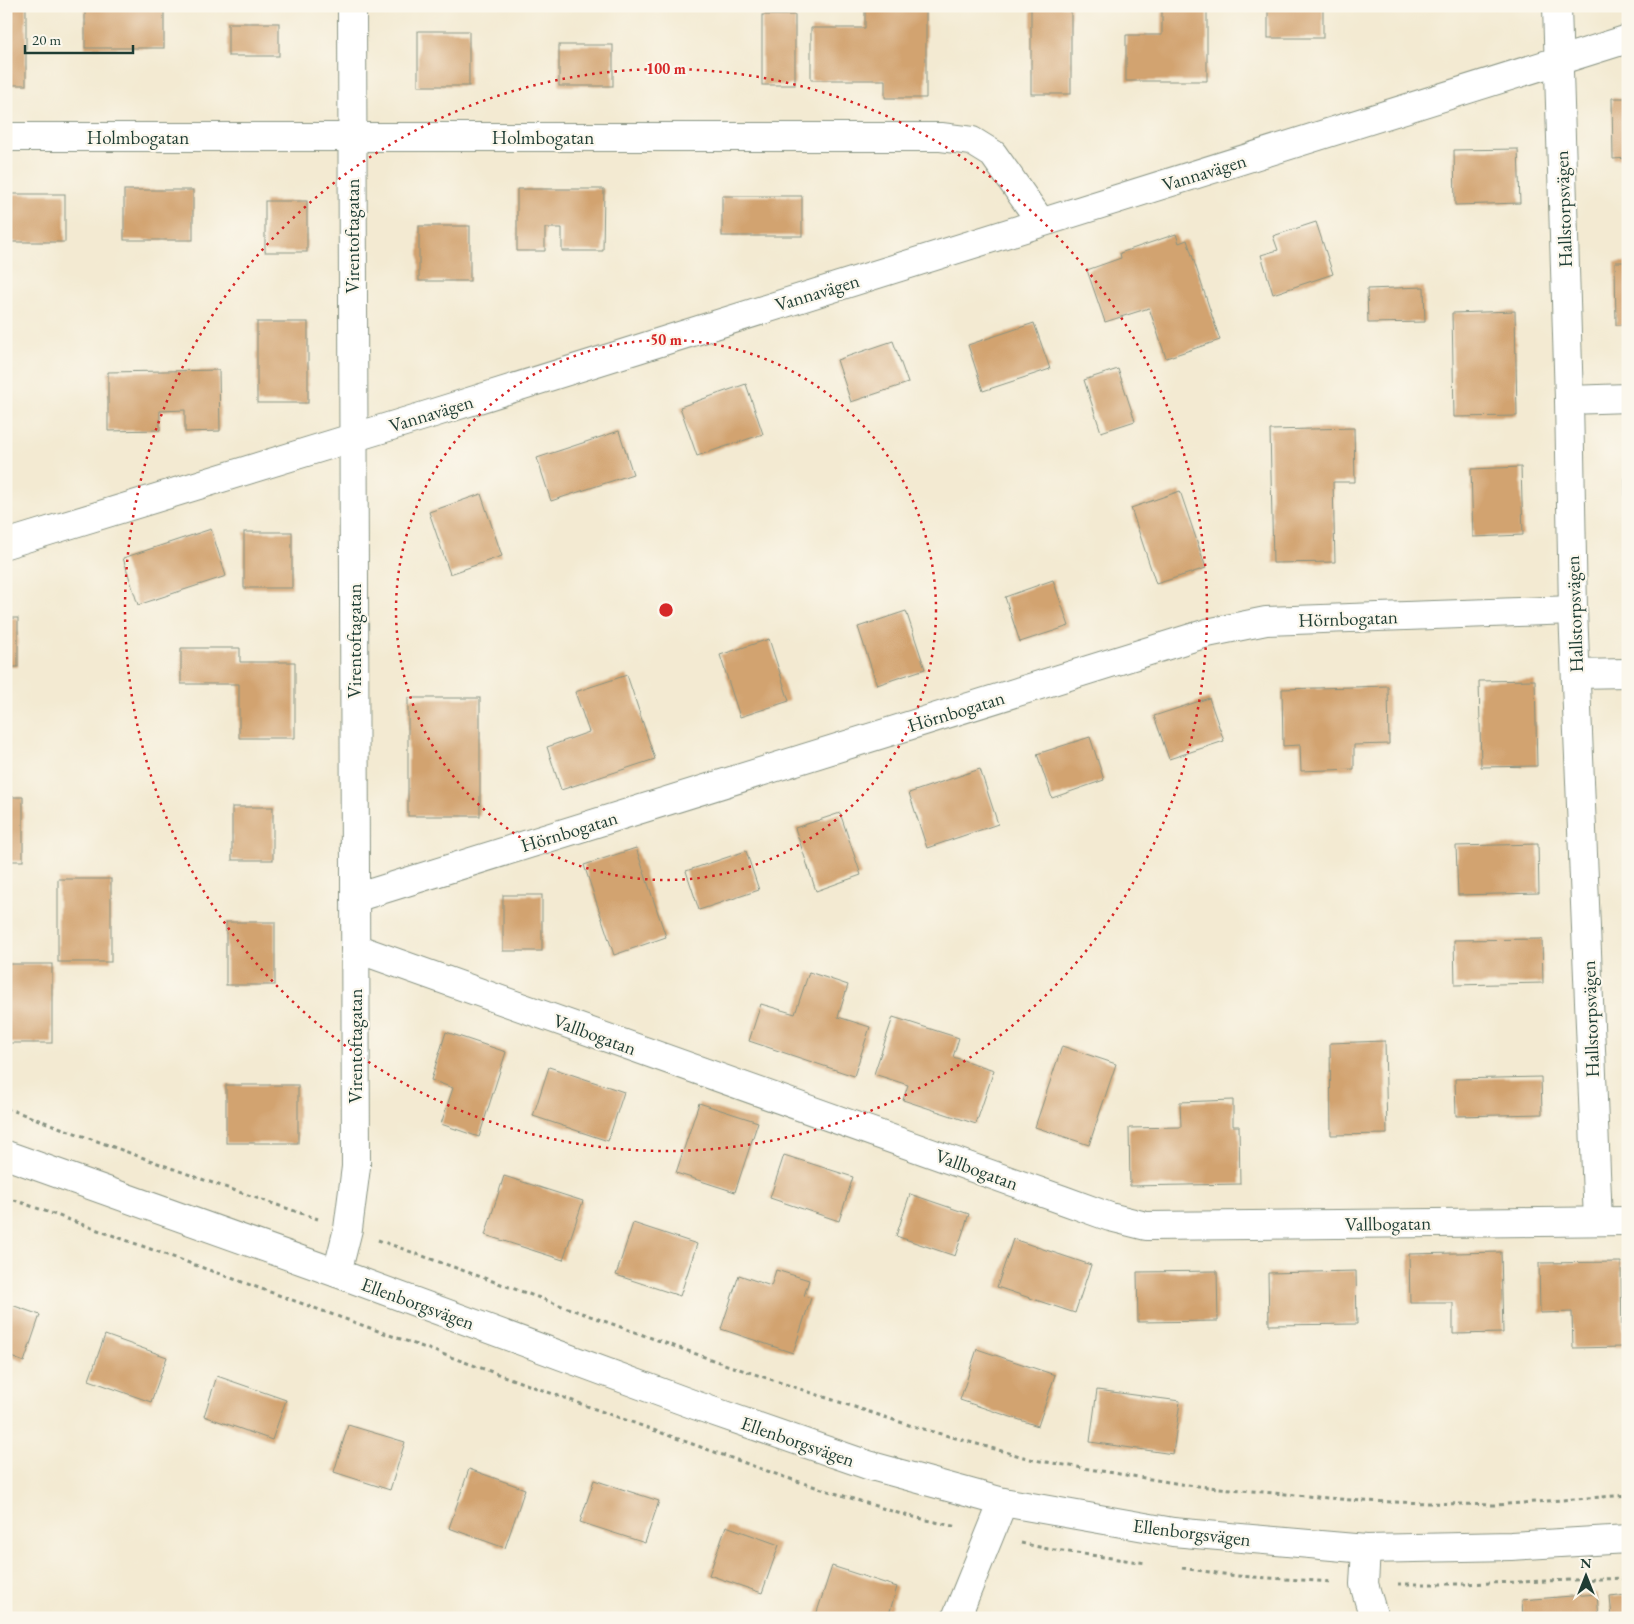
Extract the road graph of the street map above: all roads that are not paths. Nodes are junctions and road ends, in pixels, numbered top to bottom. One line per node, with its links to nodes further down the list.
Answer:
1 (352, 6): 6 (street, Virentoftagatan)
2 (1557, 6): 4 (street, Hallstorpsvägen)
3 (1628, 40): 4 (street, Vannavägen)
4 (1559, 61): 7 (street, Vannavägen); 9 (street, Hallstorpsvägen)
5 (6, 136): 6 (street, Holmbogatan)
6 (352, 137): 7 (street, Holmbogatan); 10 (street, Virentoftagatan)
7 (1041, 222): 10 (street, Vannavägen)
8 (1628, 398): 9 (street)
9 (1569, 400): 12 (street, Hallstorpsvägen)
10 (353, 437): 11 (street, Vannavägen); 15 (street, Virentoftagatan)
11 (6, 544)
12 (1573, 610): 14 (street, Hallstorpsvägen); 15 (street, Hörnbogatan)
13 (1628, 673): 14 (street)
14 (1576, 674): 18 (street, Hallstorpsvägen)
15 (354, 898): 16 (street, Virentoftagatan)
16 (355, 948): 18 (street, Vallbogatan); 20 (street, Virentoftagatan)
17 (6, 1155): 20 (street, Ellenborgsvägen)
18 (1598, 1221): 19 (street, Vallbogatan)
19 (1628, 1221)
20 (337, 1273): 21 (street, Ellenborgsvägen)
21 (1004, 1502): 23 (street, Ellenborgsvägen); 24 (street)
22 (1628, 1538): 23 (street, Ellenborgsvägen)
23 (1366, 1549): 25 (street)
24 (956, 1618)
25 (1374, 1618)

